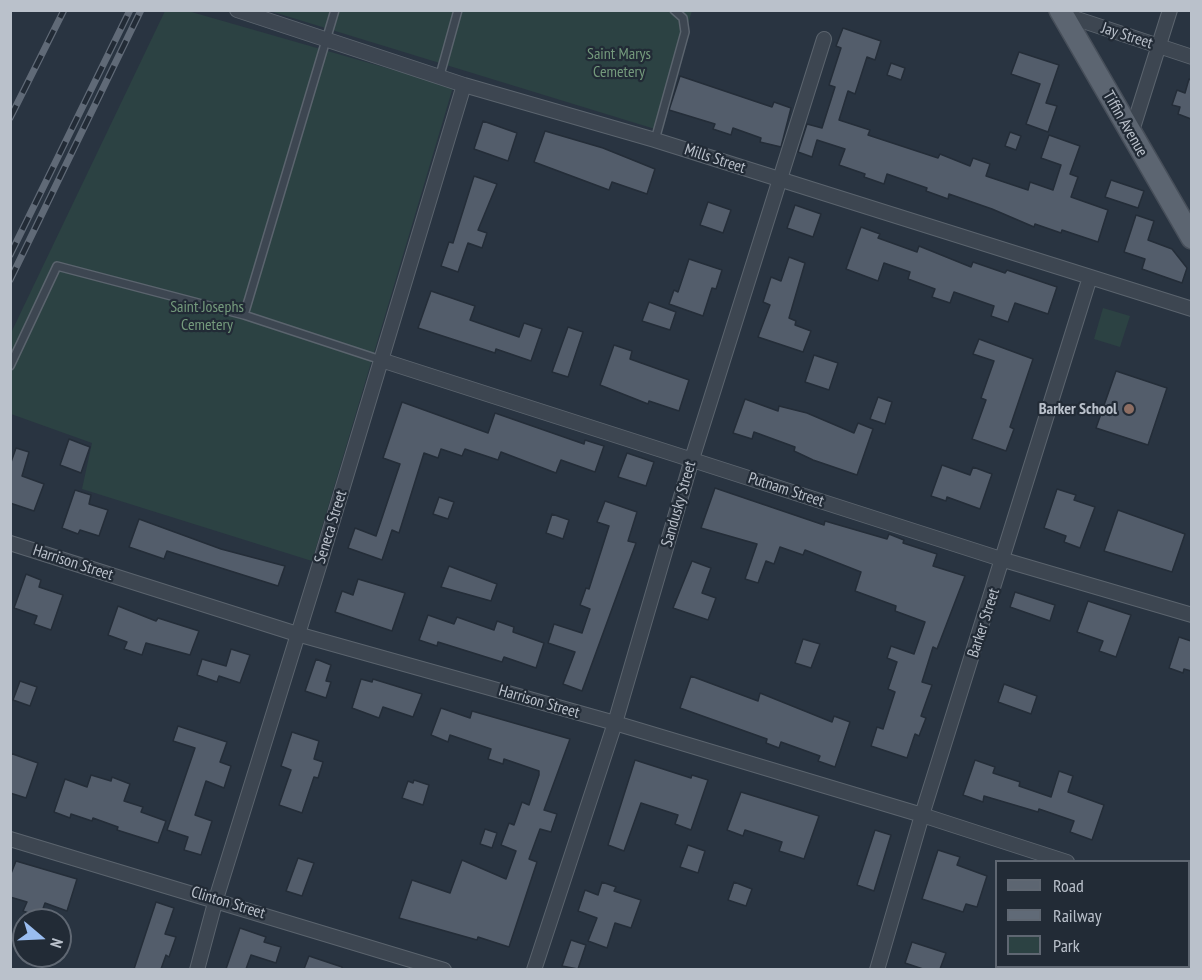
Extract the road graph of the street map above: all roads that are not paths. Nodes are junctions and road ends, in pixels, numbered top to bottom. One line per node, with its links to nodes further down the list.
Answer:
1 (237, 10): 8 (street, Mills Street)
2 (335, 10): 8 (lane)
3 (458, 10): 11 (lane)
4 (674, 10): 14 (lane)
5 (1170, 10): 9 (street)
6 (1061, 12): 9 (street, Jay Street); 13 (main road, Tiffin Avenue)
7 (824, 39): 15 (street, Sandusky Street)
8 (328, 40): 11 (street, Mills Street); 19 (lane)
9 (1159, 46): 10 (street, Jay Street); 13 (street)
10 (1191, 57)
11 (440, 75): 12 (street, Mills Street)
12 (464, 85): 14 (street, Mills Street); 20 (street, Seneca Street)
13 (1131, 135): 16 (main road, Tiffin Avenue)
14 (655, 140): 15 (street, Mills Street)
15 (779, 180): 17 (street, Mills Street); 22 (street, Sandusky Street)
16 (1191, 238)
17 (1090, 277): 18 (street, Mills Street); 24 (street, Barker Street)
18 (1191, 309)
19 (244, 315): 20 (lane); 21 (lane)
20 (381, 360): 22 (street, Putnam Street); 26 (street, Seneca Street)
21 (10, 366)
22 (692, 459): 24 (street, Putnam Street); 27 (street, Sandusky Street)
23 (10, 543): 26 (street, Harrison Street)
24 (1004, 560): 25 (street, Putnam Street); 28 (street, Barker Street)
25 (1191, 615)
26 (297, 634): 27 (street, Harrison Street); 31 (street, Seneca Street)
27 (615, 723): 28 (street, Harrison Street); 34 (street, Sandusky Street)
28 (922, 815): 30 (street, Harrison Street); 35 (street, Barker Street)
29 (10, 839): 31 (street, Clinton Street)
30 (1064, 860)
31 (216, 899): 32 (street, Seneca Street); 33 (street, Clinton Street)
32 (197, 969)
33 (444, 969)
34 (534, 969)
35 (877, 969)

